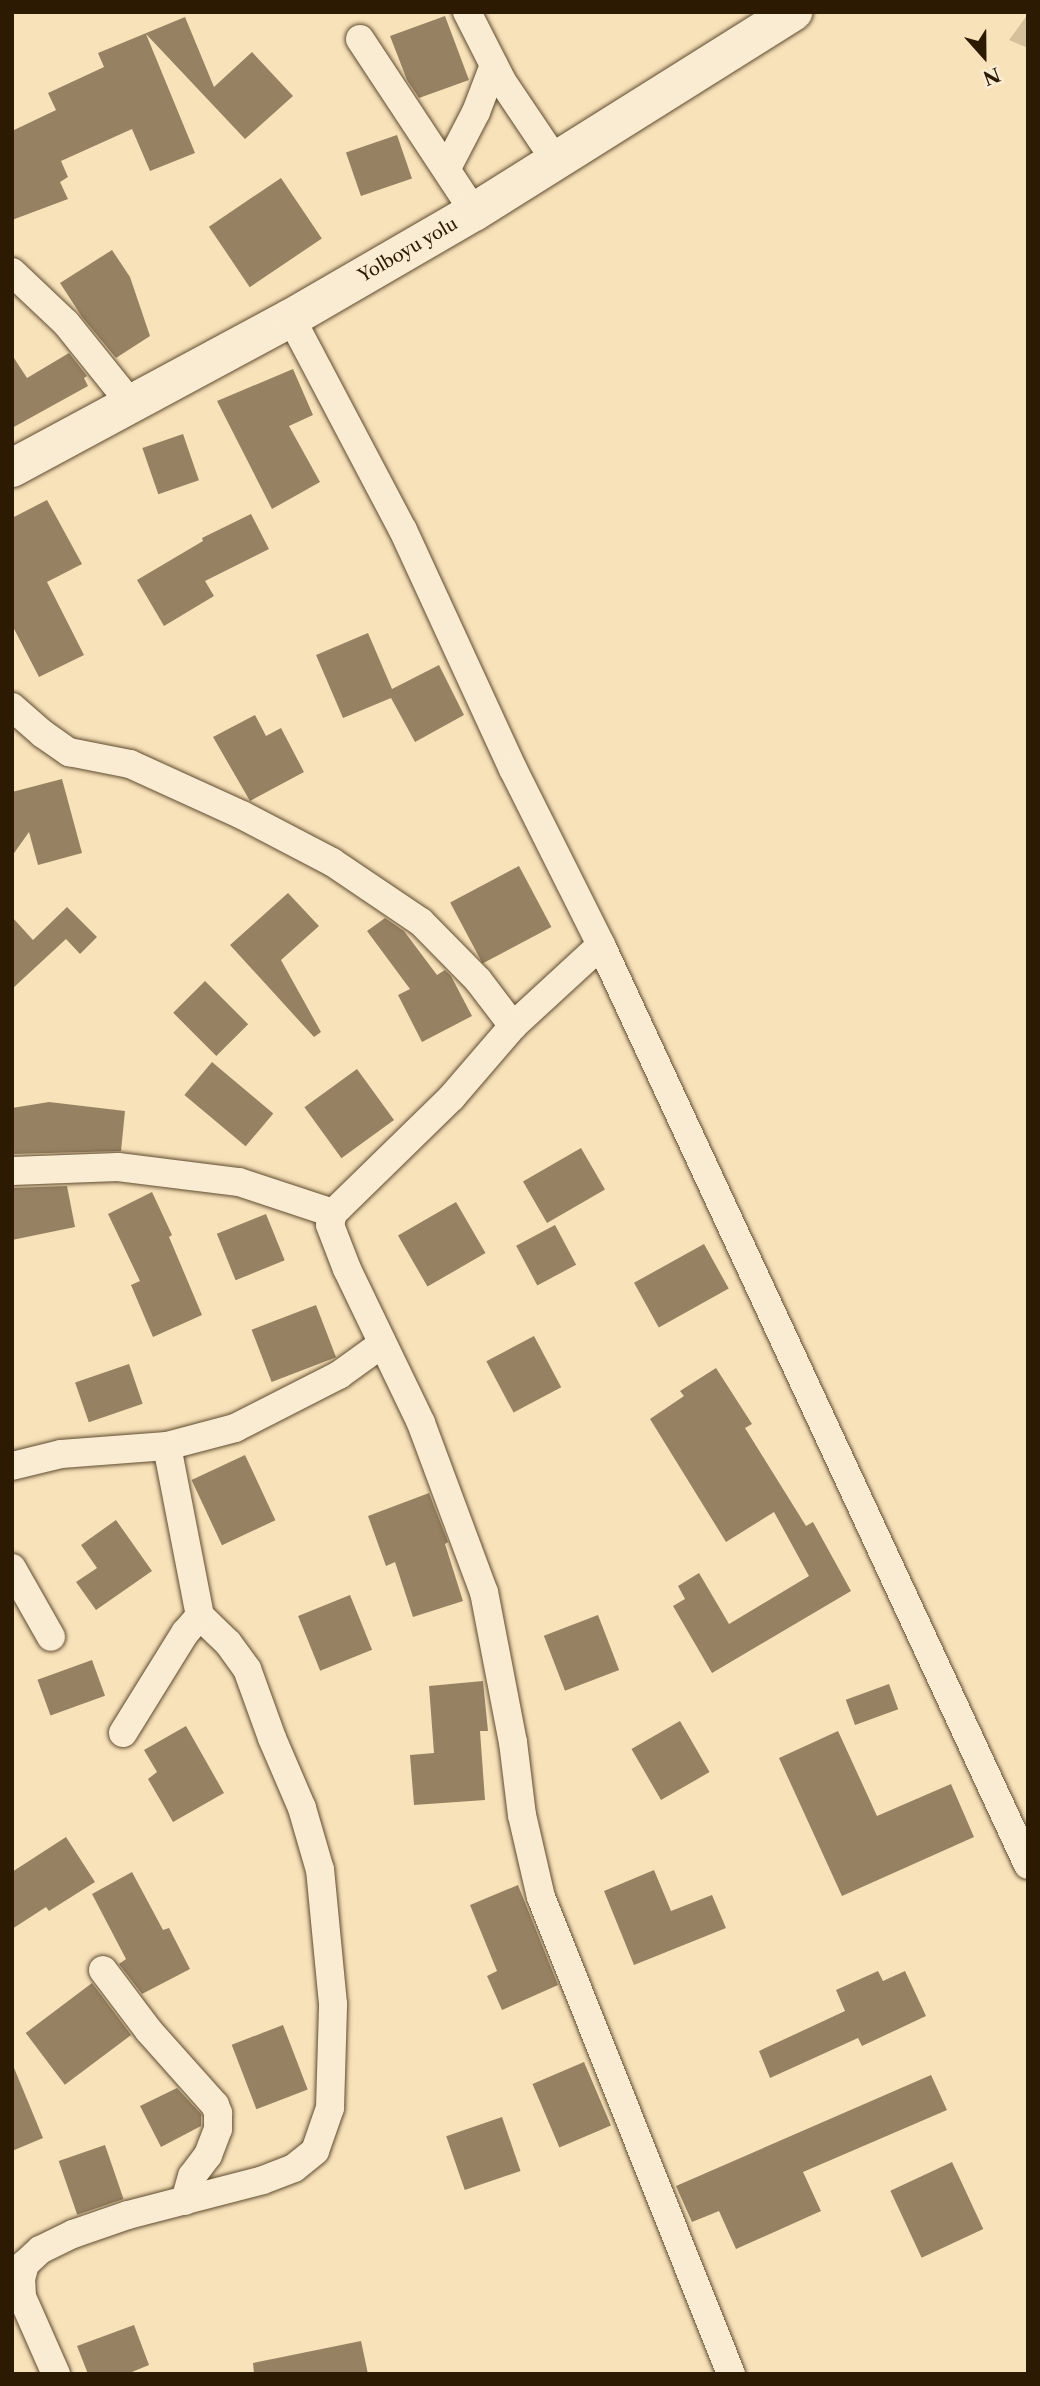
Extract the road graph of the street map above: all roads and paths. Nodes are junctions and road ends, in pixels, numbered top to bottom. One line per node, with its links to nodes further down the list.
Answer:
1 (467, 12): 4 (street)
2 (793, 12): 5 (main road, Yolboyu yolu)
3 (360, 39): 6 (street)
4 (494, 65): 5 (street); 6 (street)
5 (555, 160): 7 (main road, Yolboyu yolu)
6 (447, 168): 7 (street)
7 (474, 212): 9 (main road, Yolboyu yolu)
8 (12, 272): 10 (street)
9 (291, 318): 10 (main road, Yolboyu yolu); 13 (street)
10 (132, 405): 11 (main road, Yolboyu yolu)
11 (12, 468)
12 (12, 707): 14 (street)
13 (601, 944): 14 (street); 24 (street)
14 (513, 1026): 16 (street)
15 (12, 1171): 16 (street)
16 (332, 1213): 17 (street)
17 (382, 1344): 18 (street); 28 (street)
18 (167, 1446): 19 (street); 21 (street)
19 (12, 1466)
20 (12, 1568): 22 (street)
21 (200, 1616): 23 (street); 26 (street)
22 (51, 1637)
23 (123, 1733)
24 (1028, 1865)
25 (103, 1970): 26 (street)
26 (185, 2201): 27 (street)
27 (56, 2374)
28 (731, 2374)

